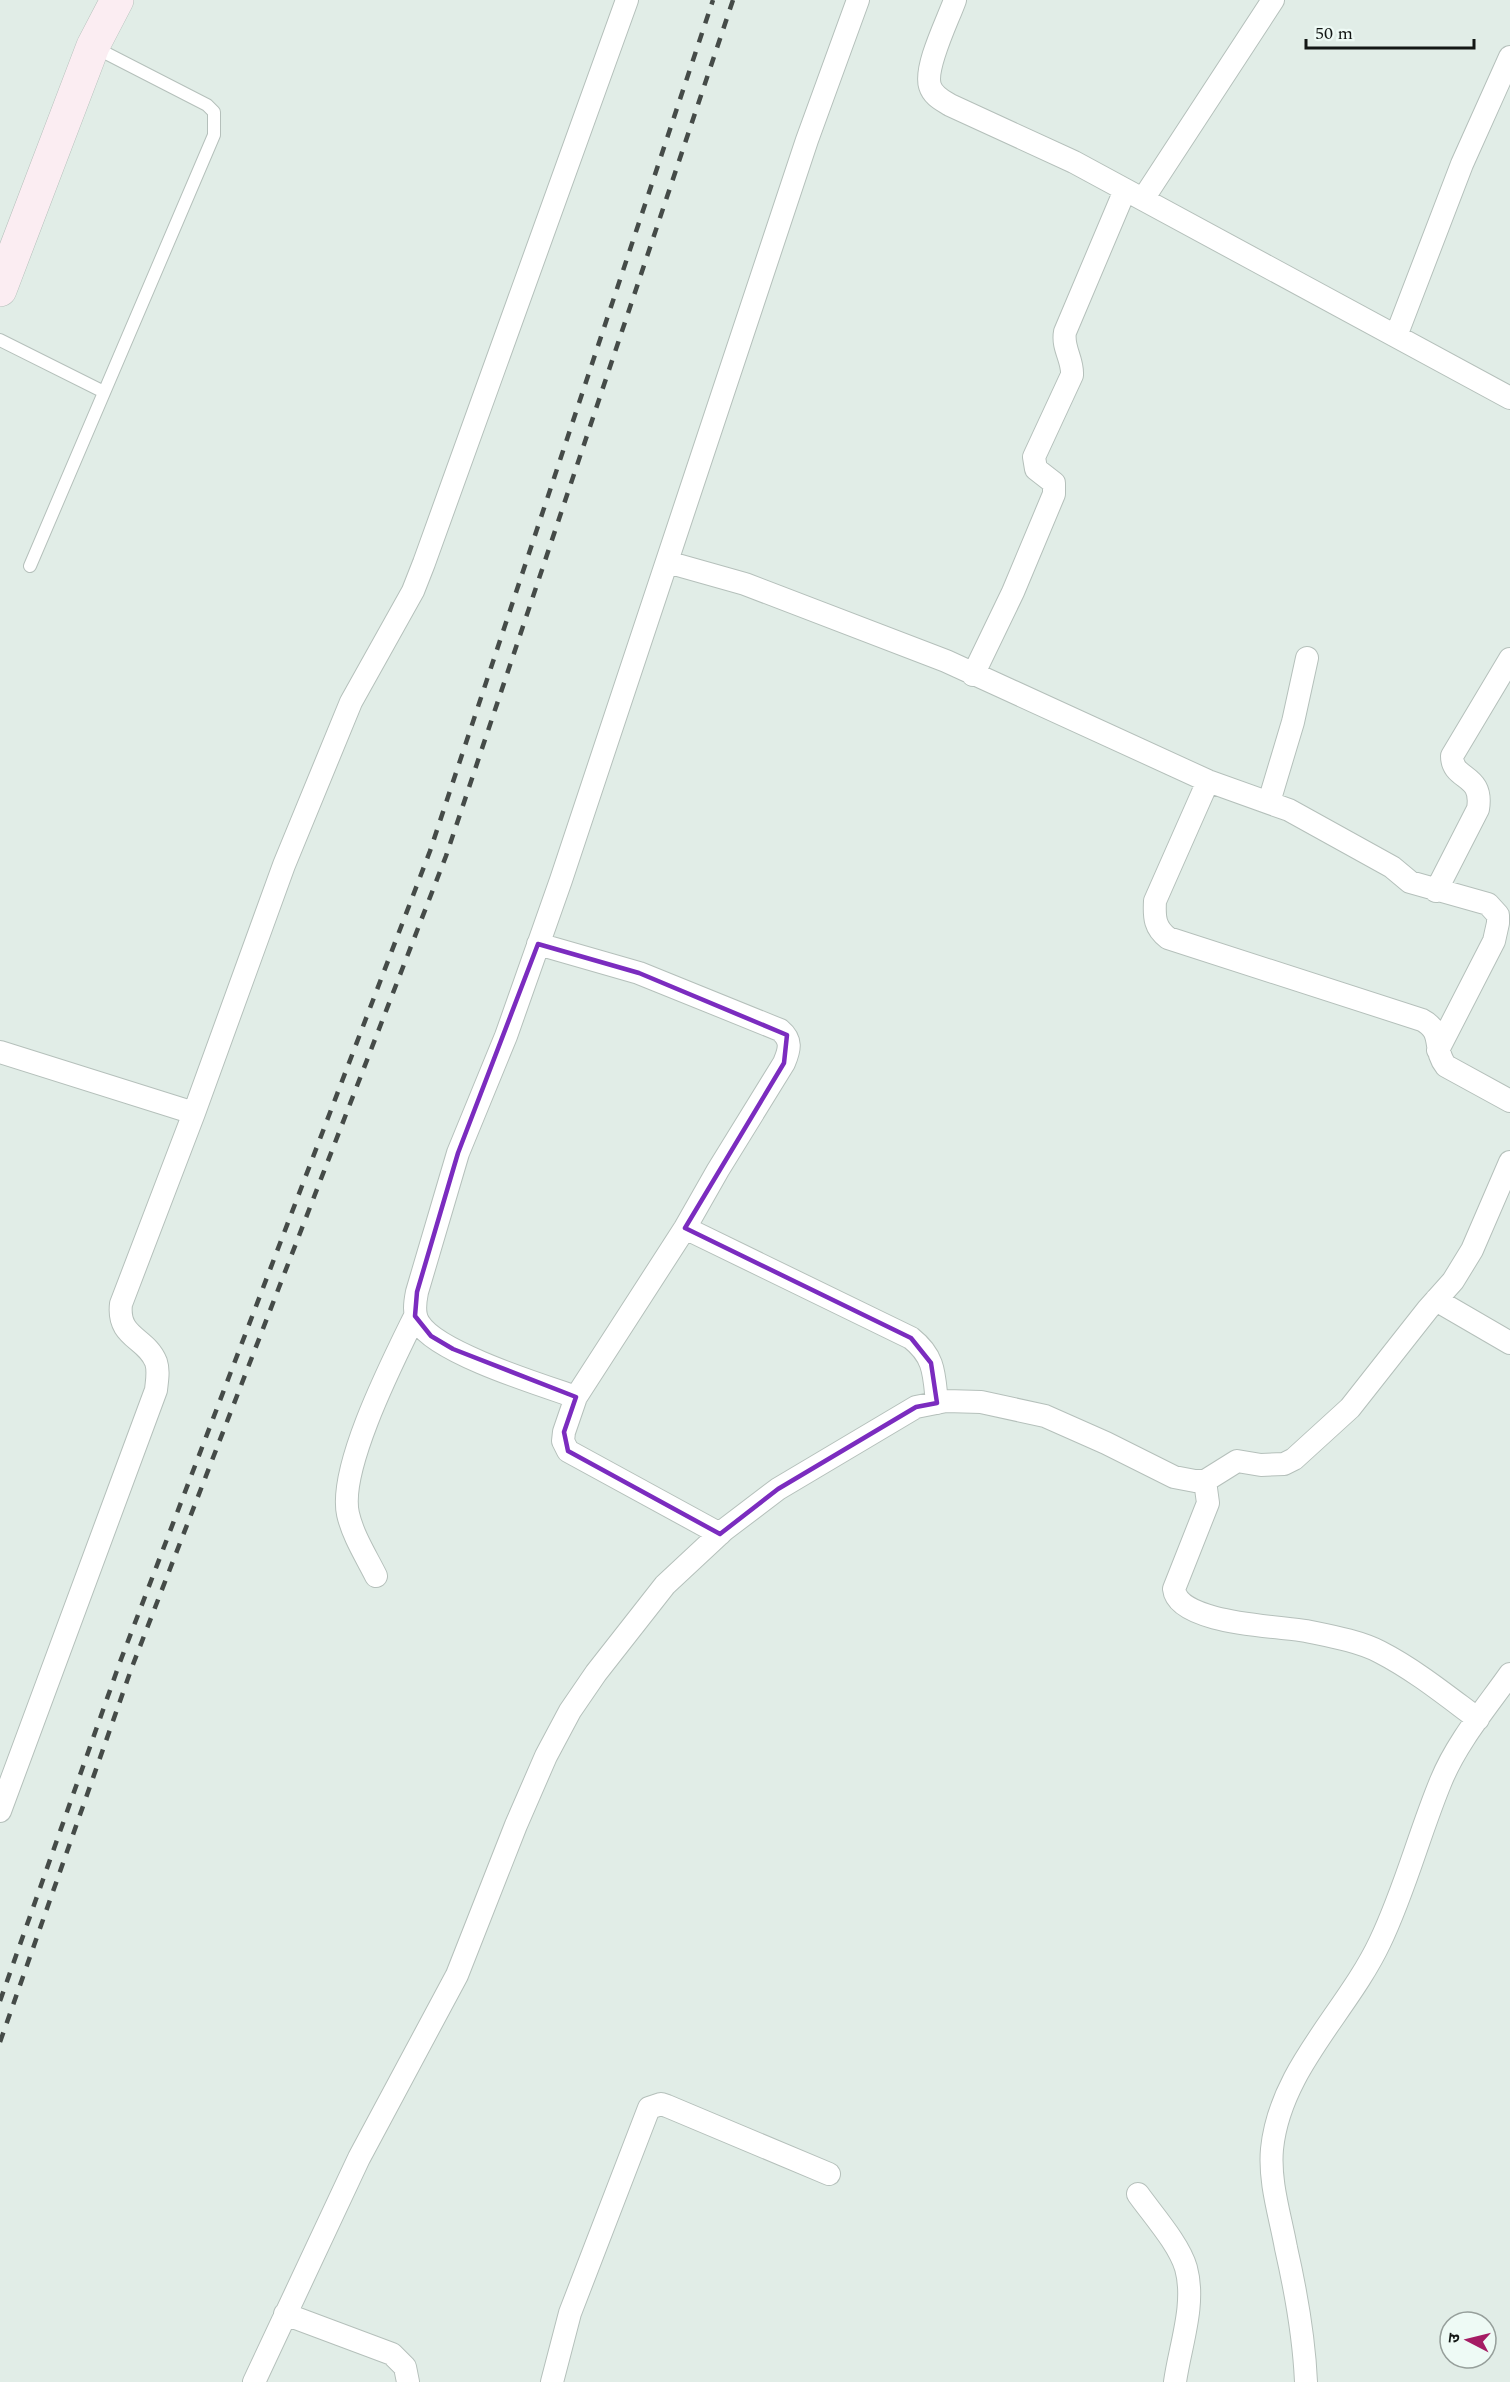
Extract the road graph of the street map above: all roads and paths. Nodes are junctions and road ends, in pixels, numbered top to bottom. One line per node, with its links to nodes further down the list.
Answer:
1 (117, 0): 6 (main road)
2 (627, 0): 26 (street)
3 (858, 0): 14 (street)
4 (955, 0): 8 (street)
5 (1273, 0): 8 (street)
6 (93, 46): 9 (main road); 12 (lane)
7 (1510, 57): 10 (street)
8 (1134, 194): 10 (street); 18 (street)
9 (0, 290)
10 (1396, 336): 13 (street)
11 (0, 340): 12 (lane)
12 (104, 392): 15 (lane)
13 (1510, 398)
14 (667, 562): 18 (street); 22 (street)
15 (30, 566)
16 (1307, 658): 20 (street)
17 (1510, 659): 21 (street)
18 (973, 675): 19 (street)
19 (1208, 781): 20 (street); 23 (street)
20 (1269, 802): 21 (street)
21 (1436, 891): 23 (street)
22 (538, 945): 28 (street); 30 (street)
23 (1438, 1050): 25 (street)
24 (0, 1052): 26 (street)
25 (1510, 1101)
26 (194, 1113): 39 (street)
27 (1510, 1162): 29 (street)
28 (685, 1228): 32 (street); 33 (street)
29 (1436, 1300): 31 (street); 34 (street)
30 (415, 1316): 32 (street); 36 (street)
31 (1510, 1343)
32 (576, 1397): 35 (street)
33 (937, 1403): 34 (street); 35 (street)
34 (1205, 1481): 38 (street)
35 (720, 1534): 42 (street)
36 (376, 1576)
37 (1510, 1674): 38 (street)
38 (1478, 1719): 47 (street)
39 (0, 1811)
40 (829, 2174): 45 (street)
41 (1138, 2194): 46 (street)
42 (285, 2314): 43 (street); 44 (street)
43 (254, 2382)
44 (408, 2382)
45 (552, 2382)
46 (1175, 2382)
47 (1306, 2382)

